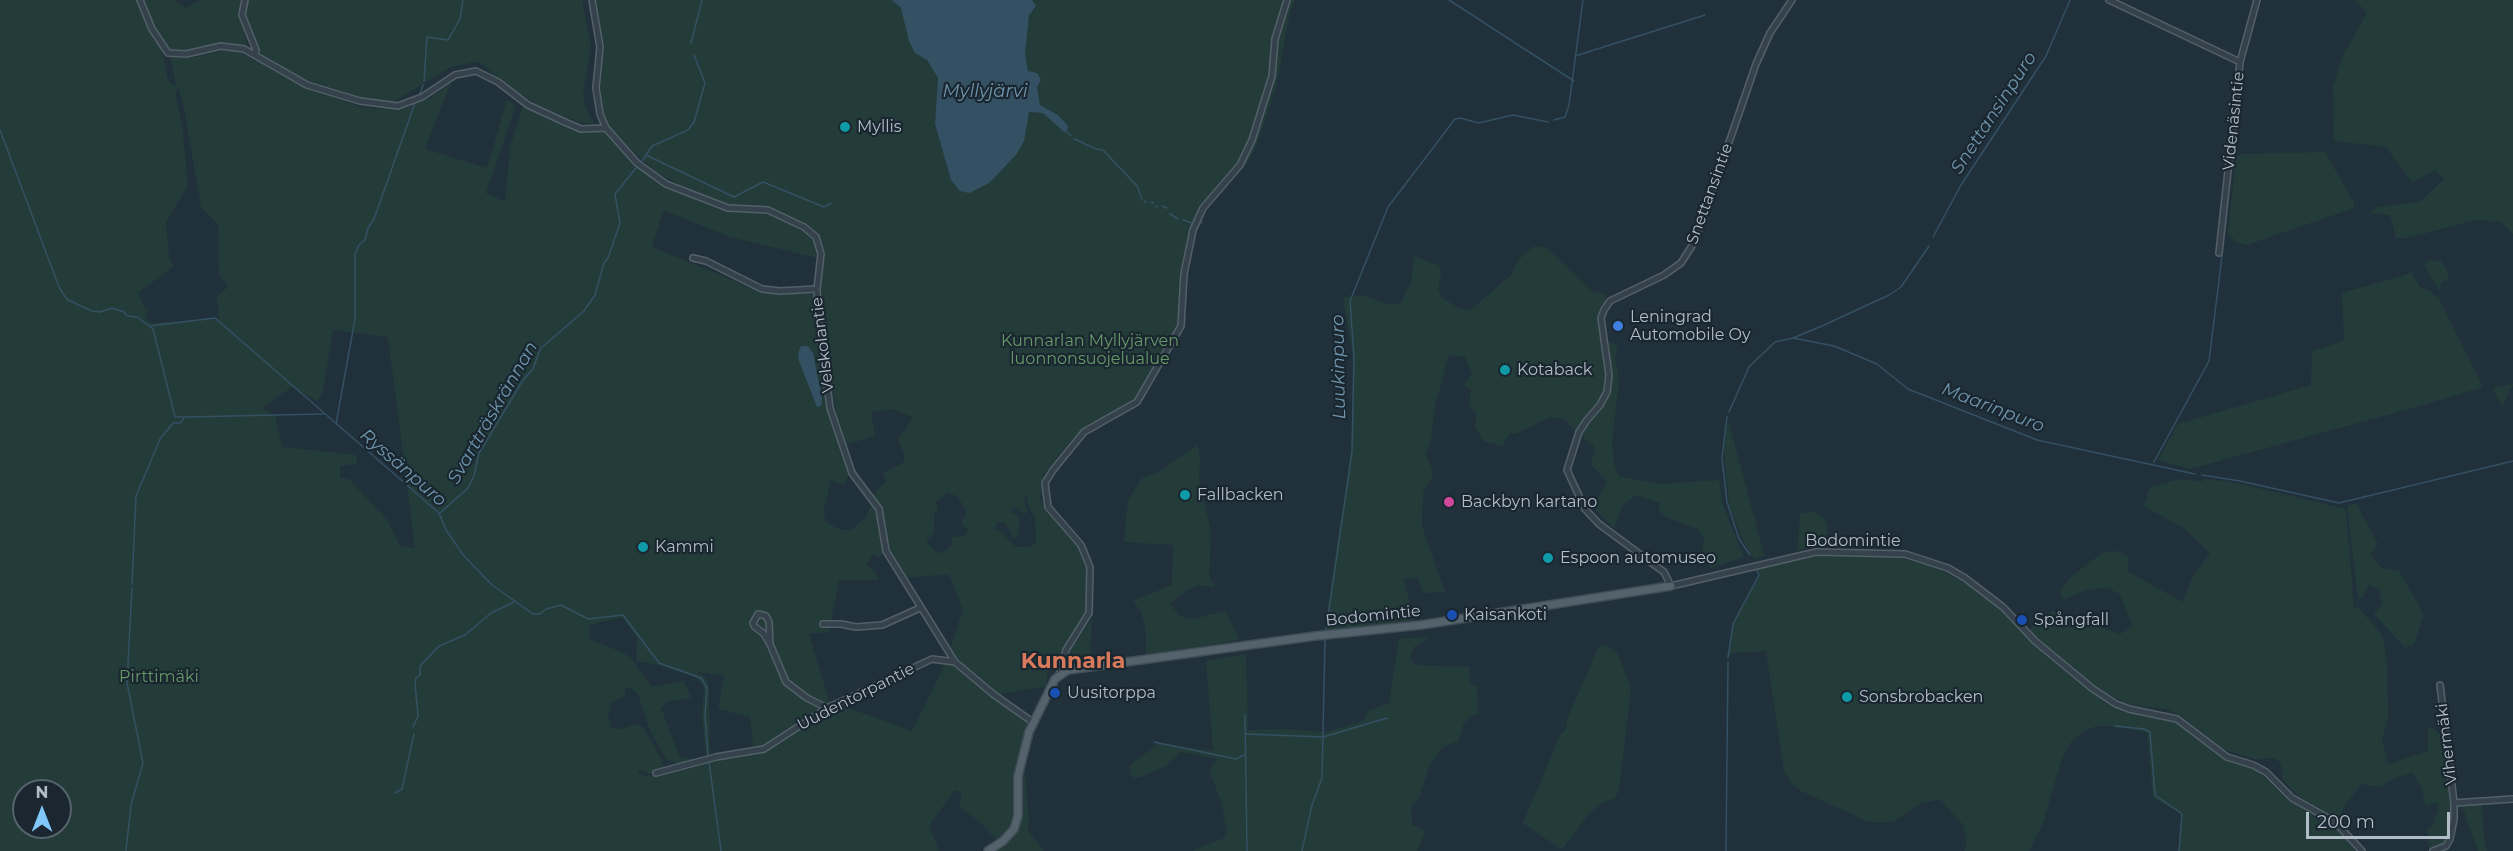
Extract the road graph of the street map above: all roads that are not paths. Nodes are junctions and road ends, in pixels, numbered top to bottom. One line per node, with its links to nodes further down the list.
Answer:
1 (140, 0): 8 (street)
2 (245, 0): 8 (street)
3 (592, 0): 10 (street, Velskolantie)
4 (1287, 0): 19 (street)
5 (1792, 0): 14 (street, Snettansintie)
6 (2109, 0): 9 (street, Videnäsintie)
7 (2257, 0): 9 (street)
8 (255, 55): 10 (street)
9 (2240, 62): 11 (street, Videnäsintie)
10 (606, 128): 13 (street, Velskolantie)
11 (2220, 253)
12 (693, 258): 13 (street)
13 (817, 289): 15 (street, Velskolantie)
14 (1671, 586): 19 (main road, Bodomintie); 27 (street, Bodomintie)
15 (920, 609): 16 (street); 18 (street, Velskolantie)
16 (823, 624)
17 (770, 644): 17 (street); 21 (street)
18 (955, 662): 21 (street, Uudentorpantie); 22 (street, Velskolantie)
19 (1059, 675): 22 (main road)
20 (2440, 685): 25 (street, Vihermäki)
21 (827, 708): 23 (street, Uudentorpantie)
22 (1034, 723): 26 (main road)
23 (656, 773)
24 (2513, 799): 25 (street)
25 (2454, 803): 28 (street, Vihermäki)
26 (988, 851)
27 (2362, 851)
28 (2433, 851)

